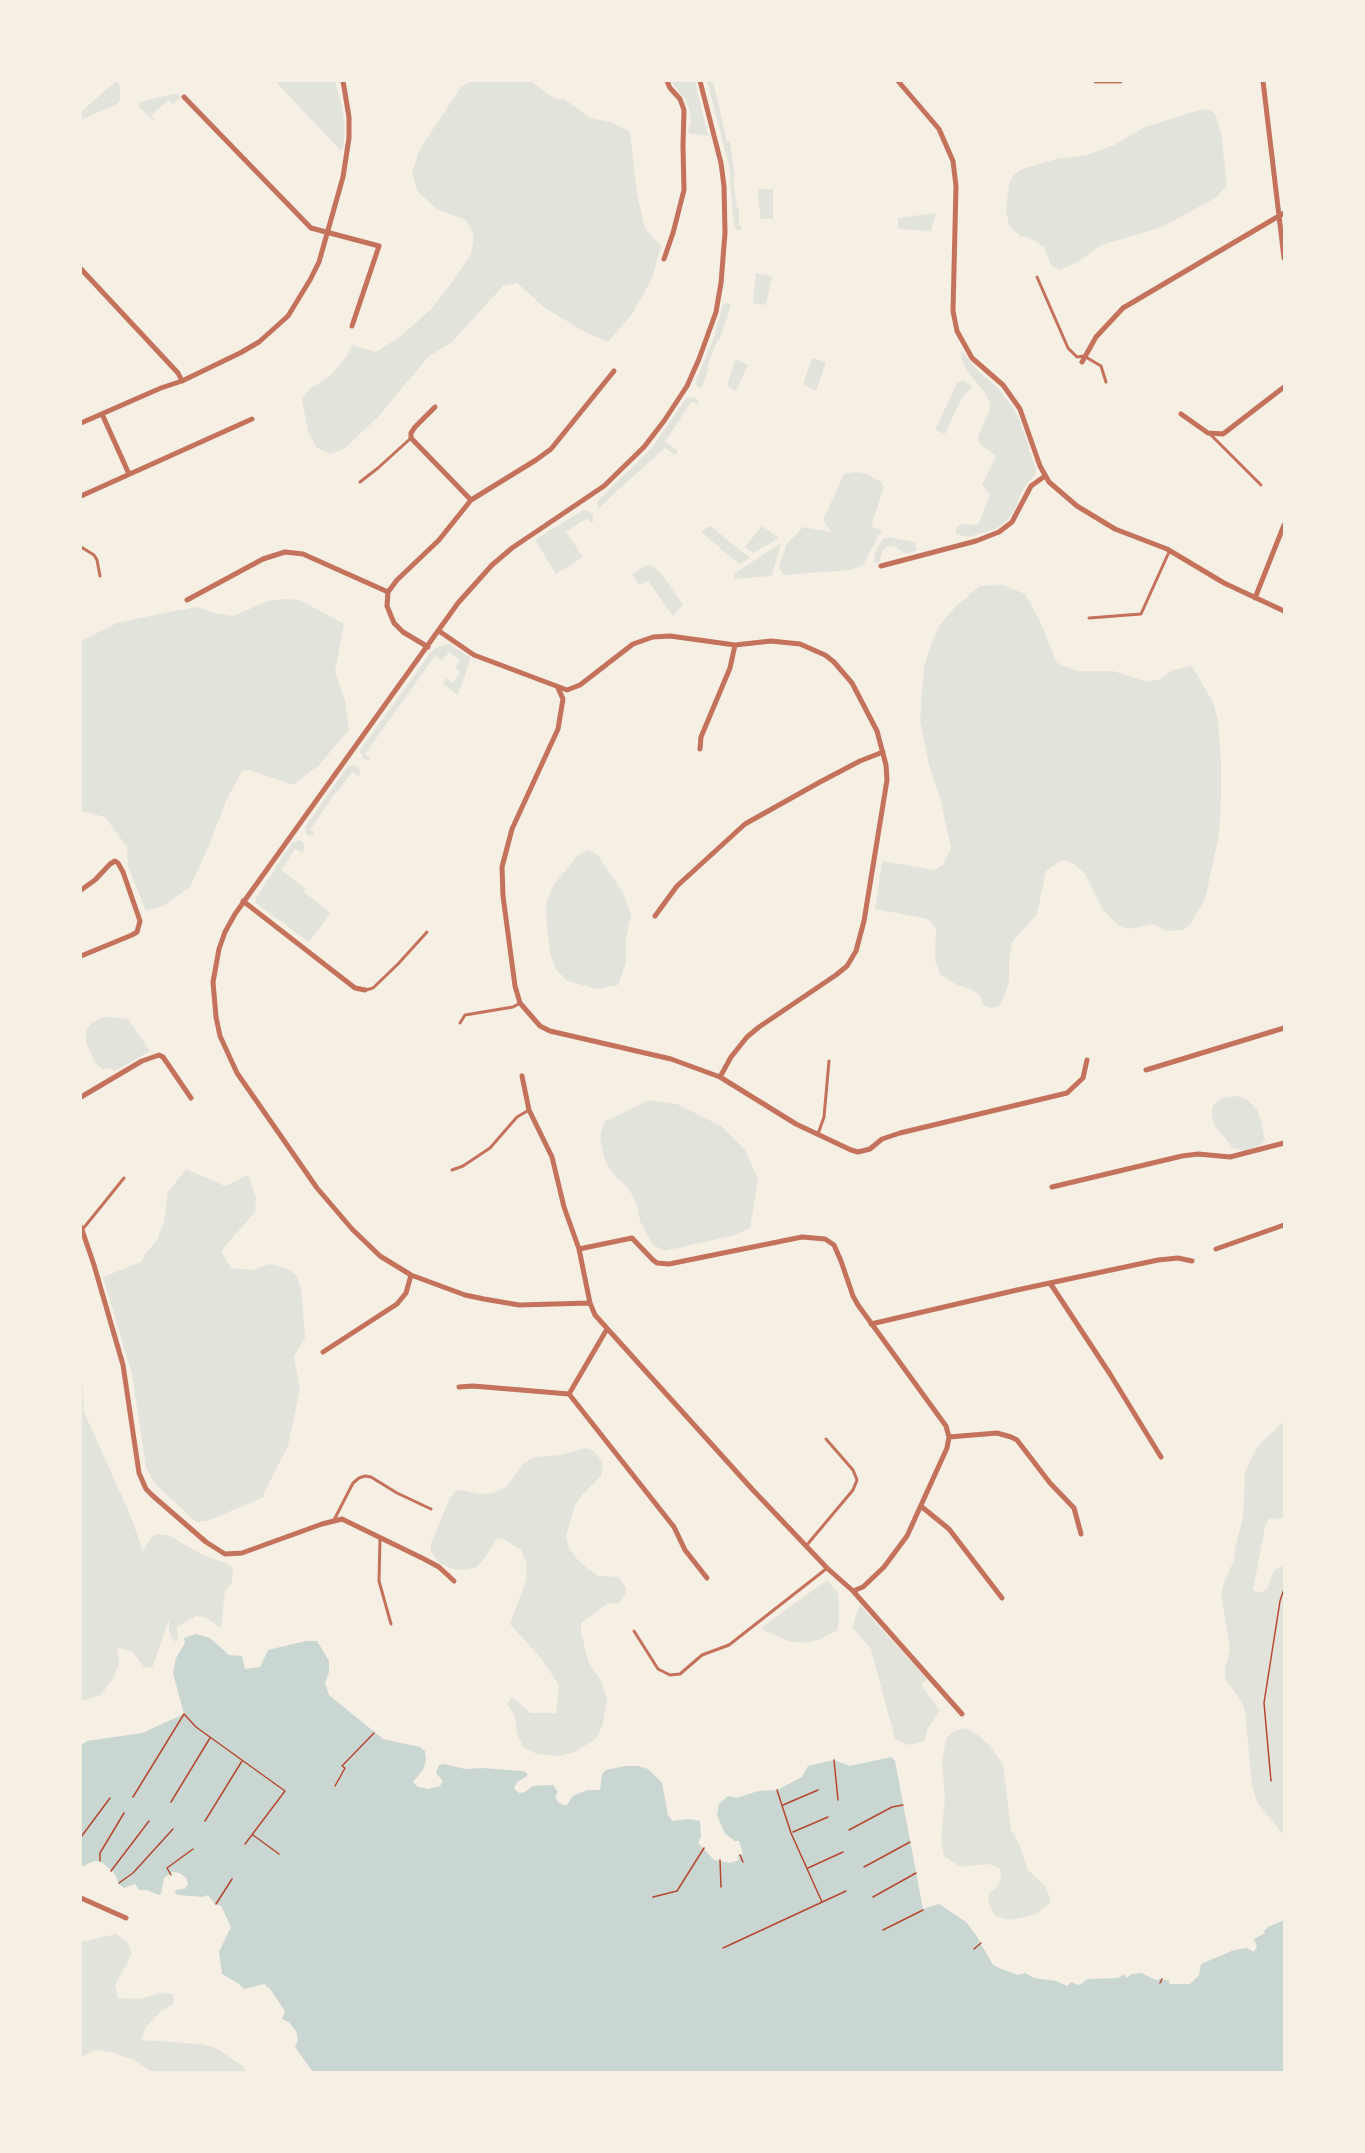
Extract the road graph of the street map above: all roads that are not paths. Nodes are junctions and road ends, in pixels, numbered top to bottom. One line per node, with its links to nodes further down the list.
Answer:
1 (343, 81): 10 (street)
2 (667, 81): 12 (street)
3 (700, 81): 44 (street)
4 (898, 81): 29 (street)
5 (1096, 81): 6 (street)
6 (1120, 81)
7 (1263, 81): 9 (street)
8 (184, 97): 10 (street)
9 (1282, 214): 11 (street); 16 (street)
10 (327, 234): 15 (street); 18 (street)
11 (1284, 258)
12 (664, 259)
13 (81, 269): 18 (street)
14 (1037, 277): 16 (lane)
15 (352, 326)
16 (1083, 359): 19 (lane)
17 (614, 371): 33 (street)
18 (182, 381): 22 (street)
19 (1106, 382)
20 (1284, 387): 26 (street)
21 (435, 407): 27 (street)
22 (102, 414): 25 (street); 28 (street)
23 (1180, 414): 26 (street)
24 (252, 419): 28 (street)
25 (81, 423)
26 (1208, 433): 31 (lane)
27 (411, 438): 30 (lane); 33 (street)
28 (129, 474): 32 (street)
29 (1045, 476): 36 (street); 37 (street)
30 (360, 482)
31 (1261, 485)
32 (81, 496)
33 (471, 500): 39 (street)
34 (1284, 525): 40 (street)
35 (81, 547): 38 (lane)
36 (1170, 550): 40 (street); 43 (lane)
37 (881, 566)
38 (100, 576)
39 (388, 592): 41 (street); 46 (street)
40 (1255, 598): 42 (street)
41 (187, 600)
42 (1284, 611)
43 (1089, 618)
44 (439, 631): 46 (street); 47 (street)
45 (735, 645): 47 (street); 48 (street); 49 (street)
46 (428, 647): 51 (street)
47 (558, 688): 56 (street)
48 (700, 749)
49 (883, 752): 52 (street); 63 (street)
50 (81, 890): 54 (street)
51 (243, 902): 55 (street); 77 (street)
52 (655, 916)
53 (428, 932): 55 (lane)
54 (81, 956)
55 (365, 990)
56 (520, 1003): 57 (lane); 63 (street)
57 (460, 1023)
58 (1284, 1028): 61 (street)
59 (829, 1060): 67 (lane)
60 (1087, 1060): 67 (street)
61 (1146, 1070)
62 (522, 1076): 66 (street)
63 (720, 1077): 67 (street)
64 (81, 1097): 65 (street)
65 (191, 1098)
66 (529, 1110): 69 (lane); 74 (street)
67 (818, 1134)
68 (1284, 1143): 71 (street)
69 (452, 1170)
70 (124, 1178): 73 (lane)
71 (1052, 1187)
72 (1284, 1225): 75 (street)
73 (82, 1229): 90 (street)
74 (579, 1249): 79 (street); 80 (street)
75 (1216, 1249)
76 (1192, 1261): 78 (street)
77 (411, 1275): 79 (street); 82 (street)
78 (1050, 1283): 80 (street); 87 (street)
79 (590, 1303): 81 (street)
80 (871, 1324): 85 (street)
81 (607, 1329): 84 (street); 93 (street)
82 (323, 1352)
83 (459, 1387): 84 (street)
84 (569, 1394): 95 (street)
85 (949, 1437): 88 (street); 91 (street)
86 (826, 1439): 93 (lane)
87 (1161, 1457)
88 (921, 1507): 97 (street); 98 (street)
89 (431, 1509): 90 (lane)
90 (334, 1520): 92 (street)
91 (1081, 1534)
92 (380, 1539): 96 (street); 99 (lane)
93 (806, 1546): 94 (street)
94 (827, 1568): 97 (street); 100 (lane)
95 (707, 1578)
96 (454, 1581)
97 (853, 1591): 101 (street)
98 (1002, 1598)
99 (391, 1624)
100 (634, 1631)
101 (962, 1714)
102 (81, 1898): 103 (street)
103 (126, 1918)

